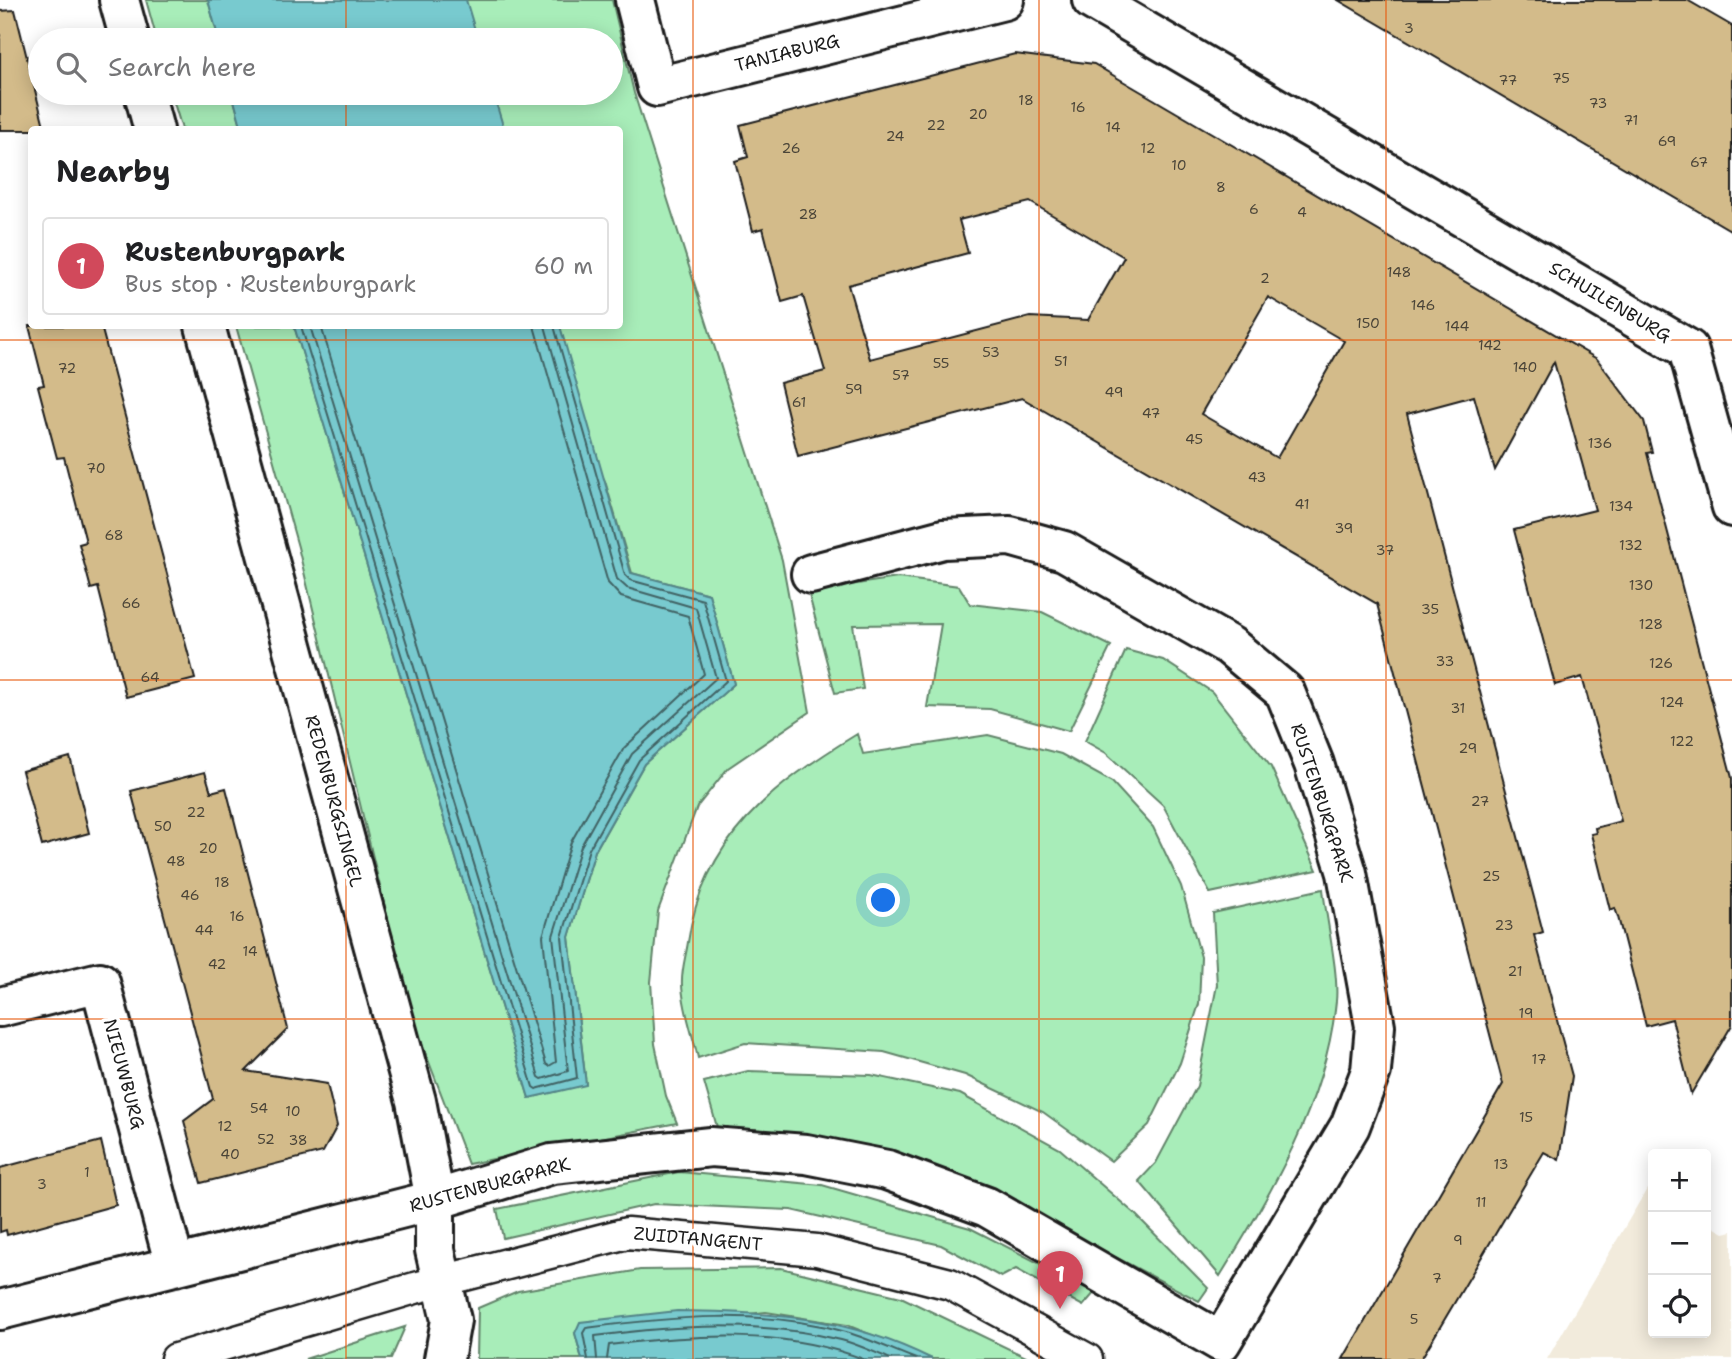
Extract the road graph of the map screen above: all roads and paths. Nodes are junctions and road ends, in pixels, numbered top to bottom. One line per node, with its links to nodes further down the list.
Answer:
1 (120, 0): 5 (street)
2 (635, 0): 3 (street, TANIABURG)
3 (1004, 0)
4 (1093, 0): 9 (street, SCHUILENBURG)
5 (127, 28)
6 (147, 105): 7 (street)
7 (153, 126)
8 (206, 329): 12 (street, REDENBURGSINGEL)
9 (1732, 507)
10 (811, 574): 12 (street, RUSTENBURGPARK)
11 (0, 1007): 13 (street, NIEUWBURG)
12 (435, 1200): 13 (street, RUSTENBURGPARK); 14 (street, REDENBURGSINGEL)
13 (175, 1266): 15 (street, RUSTENBURGPARK)
14 (444, 1280): 16 (lane, ZUIDTANGENT); 17 (street, REDENBURGSINGEL); 18 (lane, ZUIDTANGENT)
15 (0, 1310)
16 (176, 1359)
17 (444, 1359)
18 (1087, 1359)

